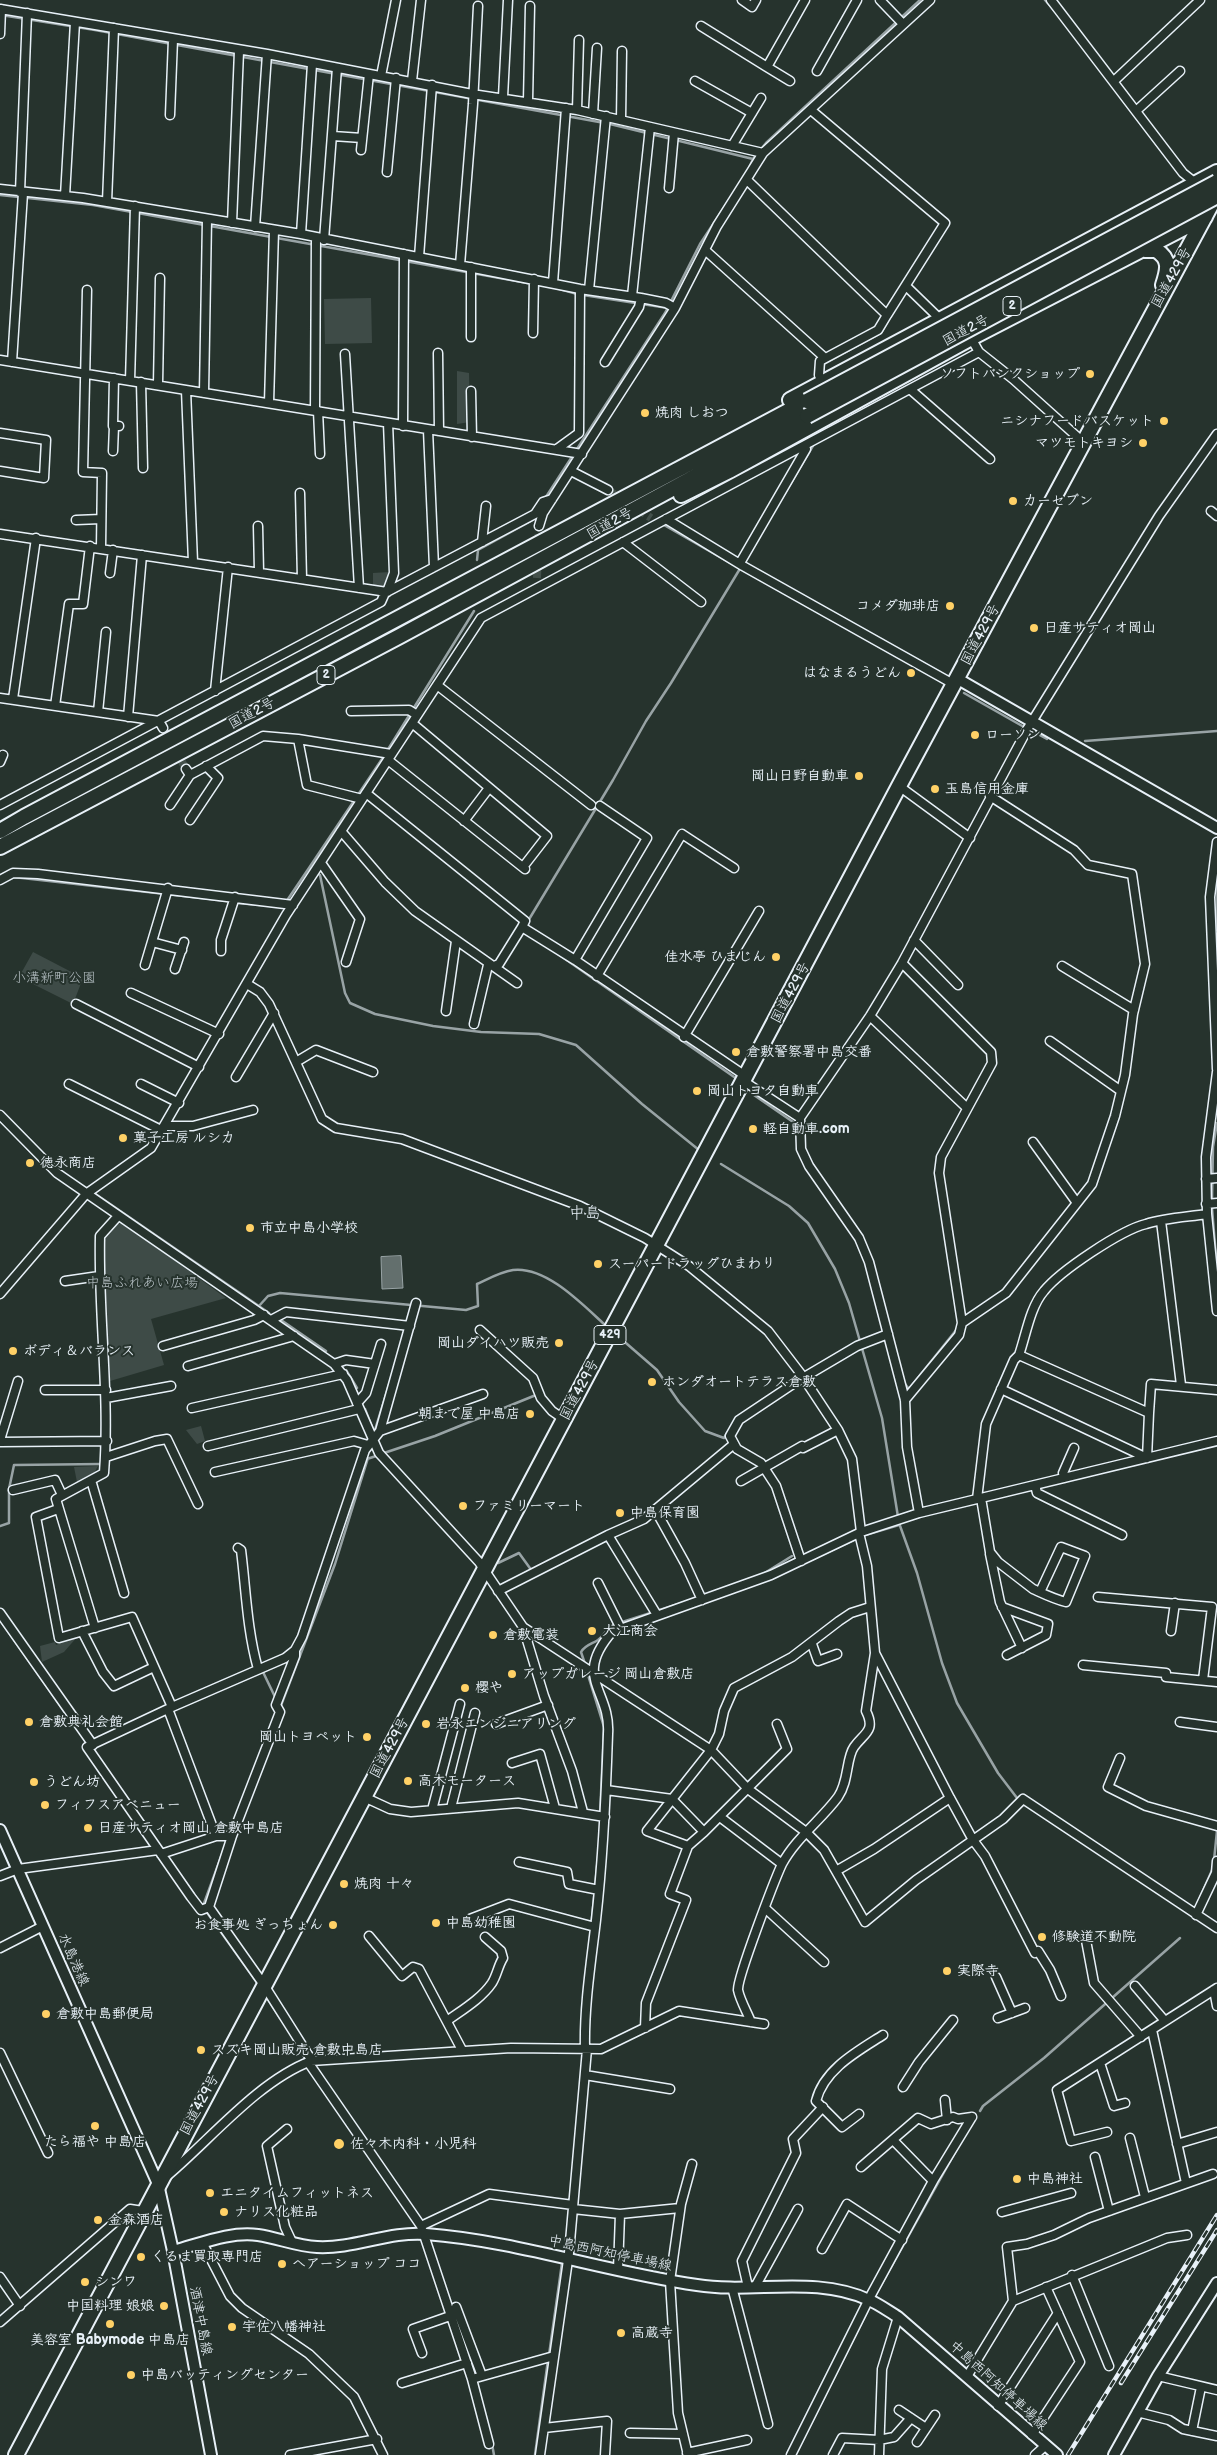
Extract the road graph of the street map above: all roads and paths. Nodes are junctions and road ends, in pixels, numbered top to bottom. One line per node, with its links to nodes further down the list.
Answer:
1 (396, 0): 34 (street)
2 (421, 0): 36 (street)
3 (508, 0): 41 (street)
4 (742, 0): 5 (street)
5 (756, 0)
6 (805, 0): 29 (street)
7 (857, 0): 31 (street)
8 (880, 0): 17 (street)
9 (930, 0): 17 (street)
10 (1051, 0): 39 (street)
11 (1200, 0): 39 (street)
12 (478, 6): 43 (street)
13 (530, 6): 44 (street)
14 (1, 10): 15 (street); 16 (street)
15 (27, 13): 18 (street); 69 (street)
16 (1, 21): 21 (street)
17 (900, 21): 47 (street)
18 (75, 22): 20 (street); 70 (street)
19 (701, 26): 29 (street)
20 (114, 28): 22 (street); 71 (street)
21 (0, 34)
22 (173, 39): 25 (street); 51 (street)
23 (579, 40): 46 (street)
24 (597, 48): 50 (street)
25 (239, 50): 27 (street); 75 (street)
26 (622, 51): 53 (street)
27 (267, 54): 28 (street); 76 (street)
28 (312, 65): 30 (street); 78 (street)
29 (767, 67): 38 (street)
30 (337, 69): 33 (street); 56 (street)
31 (817, 71)
32 (1180, 71): 48 (street)
33 (368, 75): 34 (street); 57 (street)
34 (381, 76): 35 (street)
35 (396, 79): 36 (street); 61 (street)
36 (412, 81): 40 (street)
37 (695, 81): 49 (street)
38 (790, 81)
39 (1114, 81): 48 (street)
40 (432, 85): 43 (street); 83 (street)
41 (503, 97): 43 (street); 44 (street)
42 (761, 98): 49 (street)
43 (473, 99): 85 (street)
44 (528, 101): 45 (street)
45 (566, 109): 46 (street); 90 (street)
46 (577, 110): 50 (street)
47 (810, 110): 60 (street); 91 (street)
48 (1136, 112): 65 (street)
49 (752, 113): 58 (street)
50 (593, 114): 52 (street)
51 (170, 115)
52 (606, 117): 53 (street); 93 (street)
53 (621, 120): 54 (street)
54 (650, 128): 55 (street); 95 (street)
55 (674, 133): 58 (street); 66 (street)
56 (333, 136): 57 (street); 79 (street)
57 (362, 138): 59 (street)
58 (732, 146): 60 (street)
59 (361, 150)
60 (763, 153): 63 (street)
61 (387, 172)
62 (1217, 172): 65 (highway)
63 (747, 180): 81 (street); 99 (street)
64 (1217, 182): 150 (highway, 国道2号 / 2, bridge)
65 (1196, 183): 68 (highway); 72 (street)
66 (669, 188)
67 (0, 189): 69 (street)
68 (1175, 194): 72 (highway); 80 (highway)
69 (22, 195): 70 (street); 109 (street)
70 (65, 196): 71 (street)
71 (107, 202): 73 (street)
72 (1214, 203): 82 (highway); 96 (highway, 国道429号 / 429); 151 (highway, 国道2号 / 2, bridge)
73 (135, 210): 74 (street); 114 (street)
74 (207, 223): 75 (street); 120 (street)
75 (232, 223): 76 (street)
76 (255, 227): 77 (street)
77 (274, 234): 78 (street); 121 (street)
78 (301, 234): 79 (street)
79 (318, 241): 84 (street); 122 (street)
80 (1082, 244): 87 (street); 100 (highway)
81 (705, 250): 98 (street); 107 (street)
82 (1145, 250): 87 (highway); 96 (highway)
83 (420, 257): 84 (street); 85 (street)
84 (404, 258): 125 (street)
85 (460, 264): 86 (street)
86 (471, 270): 89 (street); 102 (street)
87 (1099, 273): 103 (highway)
88 (160, 278): 116 (street)
89 (534, 282): 90 (street); 101 (street)
90 (553, 283): 94 (street)
91 (907, 287): 99 (street); 100 (street)
92 (87, 290): 111 (street)
93 (589, 290): 94 (street); 95 (street)
94 (580, 292): 133 (street)
95 (632, 296): 97 (street)
96 (1161, 298): 131 (highway, 国道429号 / 429)
97 (640, 302): 98 (street); 110 (street)
98 (671, 306): 136 (street)
99 (887, 315): 107 (street)
100 (940, 320): 150 (highway)
101 (533, 333)
102 (471, 337)
103 (971, 338): 104 (street); 151 (highway)
104 (979, 352): 118 (street); 131 (street)
105 (438, 353): 127 (street)
106 (345, 354): 123 (street)
107 (825, 358): 112 (street)
108 (0, 360): 109 (street)
109 (12, 362): 111 (street)
110 (605, 362)
111 (84, 373): 113 (street); 145 (street)
112 (819, 375)
113 (114, 378): 114 (street); 134 (street)
114 (130, 380): 115 (street)
115 (141, 382): 116 (street); 138 (street)
116 (158, 384): 117 (street)
117 (186, 390): 120 (street); 160 (street)
118 (911, 390): 132 (street); 137 (street)
119 (471, 391): 130 (street)
120 (204, 393): 121 (street)
121 (269, 403): 122 (street)
122 (316, 411): 123 (street); 135 (street)
123 (348, 416): 124 (street); 169 (street)
124 (388, 423): 125 (street); 170 (street)
125 (403, 426): 126 (street)
126 (428, 430): 127 (street); 162 (street)
127 (439, 431): 130 (street)
128 (0, 434): 139 (street)
129 (1217, 434): 183 (street)
130 (472, 436): 133 (street)
131 (1083, 442): 173 (highway, 国道429号 / 429)
132 (805, 446): 146 (street); 161 (street)
133 (557, 449): 136 (street)
134 (113, 451)
135 (320, 454)
136 (582, 454): 140 (street)
137 (990, 459)
138 (143, 468)
139 (0, 471)
140 (571, 471): 141 (street); 143 (street)
141 (608, 490)
142 (300, 493): 167 (street)
143 (552, 499): 149 (street); 154 (street)
144 (486, 506): 154 (street)
145 (101, 519): 147 (street); 157 (street)
146 (666, 519): 155 (street); 161 (street)
147 (76, 520)
148 (258, 526): 164 (street)
149 (539, 526)
150 (563, 529): 195 (highway, 国道2号 / 2)
151 (596, 531): 196 (highway, 国道2号 / 2)
152 (0, 534): 153 (street)
153 (36, 538): 156 (street); 177 (street)
154 (482, 542): 162 (street)
155 (623, 542): 168 (street); 171 (street)
156 (90, 546): 157 (street); 178 (street)
157 (101, 548): 158 (street)
158 (112, 550): 159 (street); 165 (street)
159 (142, 554): 160 (street); 182 (street)
160 (193, 562): 163 (street)
161 (741, 565): 173 (street)
162 (434, 567): 170 (street)
163 (228, 568): 164 (street); 175 (street)
164 (259, 572): 167 (street)
165 (110, 573)
166 (537, 578): 168 (street)
167 (302, 579): 169 (street)
168 (540, 586): 174 (street)
169 (359, 588): 170 (street)
170 (388, 592): 175 (street)
171 (701, 602)
172 (106, 632): 180 (street)
173 (956, 682): 183 (main road); 189 (highway, 国道429号 / 429)
174 (437, 685): 181 (street); 219 (street)
175 (215, 691): 185 (street)
176 (0, 698): 177 (street)
177 (13, 699): 178 (street)
178 (55, 706): 180 (street)
179 (351, 711): 181 (street)
180 (98, 712): 182 (street)
181 (414, 713): 184 (street)
182 (128, 717): 185 (street)
183 (1033, 721): 192 (street); 200 (main road)
184 (412, 723): 187 (street); 190 (street)
185 (161, 724): 193 (street)
186 (298, 739): 187 (street); 188 (street); 191 (street)
187 (388, 755): 191 (street); 198 (street)
188 (206, 766): 194 (street); 197 (street)
189 (899, 786): 203 (street); 246 (highway, 国道429号 / 429)
190 (489, 788): 198 (street); 198 (street)
191 (361, 796): 201 (street); 214 (street)
192 (990, 796): 203 (street); 232 (street)
193 (0, 805)
194 (170, 805)
195 (24, 817): 199 (highway); 202 (highway, 国道2号 / 2)
196 (56, 818): 205 (highway, 国道2号 / 2); 206 (highway)
197 (190, 820)
198 (464, 821)
199 (0, 825)
200 (1217, 828)
201 (340, 831): 208 (street); 216 (street)
202 (0, 832)
203 (970, 838): 215 (street)
204 (1217, 842): 240 (street)
205 (0, 847)
206 (0, 856)
207 (734, 868): 226 (street)
208 (317, 869): 212 (street); 220 (street)
209 (0, 880): 210 (street)
210 (168, 892): 211 (street); 217 (street)
211 (235, 897): 212 (street); 218 (street)
212 (288, 904): 228 (street)
213 (759, 911): 238 (street)
214 (522, 927): 219 (street); 223 (street)
215 (914, 940): 221 (street); 229 (street)
216 (456, 941): 223 (street); 233 (street)
217 (152, 942): 222 (street); 225 (street)
218 (221, 951)
219 (575, 960): 226 (street)
220 (346, 962)
221 (902, 963): 235 (street); 251 (street)
222 (145, 964)
223 (491, 966): 227 (street); 236 (street)
224 (1062, 966): 232 (street)
225 (175, 969)
226 (597, 976): 238 (street)
227 (516, 983)
228 (247, 984): 234 (street); 237 (street)
229 (958, 985)
230 (131, 993): 237 (street)
231 (76, 1004): 242 (street)
232 (1134, 1010): 249 (street)
233 (446, 1012)
234 (274, 1013): 241 (street); 245 (street)
235 (870, 1016): 251 (street); 254 (street)
236 (474, 1024)
237 (219, 1034): 242 (street)
238 (684, 1036): 246 (street)
239 (1050, 1042): 249 (street)
240 (1217, 1052): 243 (street)
241 (296, 1062): 244 (street); 265 (street)
242 (199, 1067): 250 (street)
243 (1217, 1071): 257 (street)
244 (373, 1072)
245 (236, 1077)
246 (746, 1080): 254 (street); 265 (highway, 国道429号 / 429)
247 (69, 1084): 255 (street)
248 (141, 1084): 250 (street)
249 (1121, 1091): 259 (street)
250 (179, 1103): 255 (street)
251 (967, 1108): 273 (street)
252 (252, 1110): 255 (street)
253 (0, 1115): 258 (street)
254 (800, 1118): 276 (street)
255 (164, 1129): 258 (street)
256 (1033, 1142): 259 (street)
257 (1211, 1178): 261 (street)
258 (86, 1194): 263 (street); 268 (street)
259 (1077, 1203): 273 (street)
260 (1217, 1203): 261 (street)
261 (1206, 1204): 262 (street)
262 (1207, 1214): 264 (street); 270 (street)
263 (118, 1216): 266 (street); 271 (street)
264 (1161, 1221): 280 (street); 287 (street)
265 (657, 1246): 285 (street); 298 (highway, 国道429号 / 429)
266 (99, 1276): 267 (street); 292 (street)
267 (65, 1281)
268 (0, 1294)
269 (416, 1305): 274 (street)
270 (1217, 1311)
271 (264, 1315): 272 (street); 279 (street)
272 (271, 1320): 274 (street); 277 (street)
273 (962, 1323): 294 (street)
274 (408, 1325): 300 (street)
275 (480, 1330): 298 (street)
276 (888, 1334): 285 (street); 294 (street)
277 (294, 1336): 281 (street); 283 (street)
278 (381, 1344): 282 (street)
279 (163, 1346)
280 (1019, 1355): 289 (street); 297 (street)
281 (334, 1364): 282 (street); 284 (street)
282 (375, 1364): 295 (street)
283 (188, 1366)
284 (343, 1374): 295 (street); 296 (street)
285 (802, 1376): 299 (street); 305 (street)
286 (18, 1381): 301 (street)
287 (1182, 1385): 291 (street); 297 (street)
288 (171, 1386): 292 (street)
289 (1001, 1389): 309 (street); 318 (street)
290 (45, 1390): 292 (street)
291 (1217, 1390)
292 (106, 1394): 302 (street)
293 (483, 1394): 300 (street)
294 (905, 1400): 322 (street)
295 (358, 1406): 304 (street); 306 (street)
296 (192, 1408)
297 (1149, 1412): 309 (street)
298 (565, 1420): 329 (highway, 国道429号 / 429)
299 (838, 1430): 310 (street); 323 (street)
300 (380, 1431): 304 (street)
301 (0, 1441): 302 (street)
302 (103, 1441): 308 (street)
303 (1217, 1441): 309 (street)
304 (370, 1443): 311 (street); 329 (street); 348 (street)
305 (734, 1444): 310 (street); 321 (street)
306 (208, 1446)
307 (1074, 1448): 312 (street)
308 (106, 1457): 313 (street); 319 (street)
309 (1147, 1458): 312 (street)
310 (765, 1467): 314 (street); 328 (street)
311 (215, 1472)
312 (1064, 1478): 315 (street)
313 (91, 1480): 317 (street); 333 (street)
314 (741, 1481)
315 (1035, 1485): 318 (street); 325 (street)
316 (14, 1490): 317 (street)
317 (62, 1495): 320 (street)
318 (979, 1499): 322 (street); 327 (street)
319 (198, 1504)
320 (58, 1509): 343 (street); 344 (street)
321 (656, 1510): 324 (street); 335 (street)
322 (919, 1513): 323 (street)
323 (860, 1534): 328 (street); 337 (street)
324 (608, 1535): 331 (street); 339 (street)
325 (1122, 1535)
326 (238, 1548): 354 (street)
327 (990, 1552): 332 (street); 338 (street)
328 (801, 1561): 335 (street)
329 (484, 1570): 331 (street); 372 (highway, 国道429号 / 429)
330 (598, 1583): 341 (street)
331 (498, 1591): 342 (street)
332 (1040, 1592): 332 (street)
333 (124, 1593)
334 (1098, 1597): 336 (street)
335 (701, 1598): 339 (street)
336 (1175, 1603): 345 (street); 356 (street)
337 (870, 1607): 346 (street); 349 (street)
338 (1002, 1607): 347 (street); 347 (street)
339 (656, 1612): 341 (street)
340 (0, 1614): 366 (street)
341 (619, 1624): 355 (street)
342 (523, 1627): 355 (street); 359 (street)
343 (95, 1628): 344 (street); 353 (street)
344 (82, 1631): 353 (street)
345 (1171, 1631)
346 (812, 1644): 350 (street); 367 (street)
347 (1022, 1648): 351 (street)
348 (295, 1650): 354 (street); 386 (street)
349 (875, 1653): 373 (street); 384 (street)
350 (837, 1654)
351 (1008, 1655)
352 (1083, 1665): 356 (street)
353 (154, 1667): 360 (street)
354 (258, 1669): 360 (street)
355 (592, 1673): 367 (street); 371 (street)
356 (1203, 1680): 357 (street)
357 (1217, 1682)
358 (460, 1704): 377 (street)
359 (548, 1705): 363 (street); 378 (street)
360 (170, 1708): 366 (street); 385 (street)
361 (475, 1713): 375 (street)
362 (1180, 1722): 365 (street)
363 (496, 1724)
364 (777, 1724): 370 (street)
365 (1217, 1727)
366 (90, 1746): 389 (street)
367 (711, 1750): 370 (street); 374 (street)
368 (1120, 1758): 381 (street)
369 (512, 1763): 376 (street)
370 (748, 1789): 380 (street); 384 (street)
371 (606, 1790): 374 (street); 379 (street)
372 (364, 1797): 377 (street); 410 (highway, 国道429号 / 429)
373 (950, 1798): 387 (street); 394 (street)
374 (672, 1799): 383 (street); 388 (street)
375 (451, 1808): 376 (street); 377 (street)
376 (555, 1808): 378 (street)
377 (432, 1810)
378 (583, 1812): 379 (street)
379 (602, 1816): 396 (street)
380 (720, 1817): 383 (street); 392 (street)
381 (1216, 1826)
382 (0, 1830): 393 (main road, 水島港線)
383 (704, 1832): 388 (street)
384 (806, 1832): 392 (street); 394 (street)
385 (216, 1836): 386 (street); 389 (street)
386 (230, 1836): 397 (street)
387 (972, 1840): 394 (street); 399 (street); 413 (street)
388 (688, 1846): 423 (street)
389 (162, 1852): 393 (street); 397 (street)
390 (1217, 1861): 399 (street)
391 (519, 1862): 396 (street)
392 (782, 1864): 398 (street)
393 (18, 1869): 395 (street); 401 (main road, 水島港線)
394 (836, 1871)
395 (0, 1876)
396 (596, 1890): 402 (street)
397 (206, 1909): 410 (street)
398 (766, 1909): 408 (street); 421 (street)
399 (1196, 1915): 403 (street)
400 (470, 1919): 402 (street)
401 (43, 1926): 407 (street); 453 (main road, 水島港線)
402 (592, 1926): 427 (street)
403 (1217, 1928)
404 (1085, 1935): 426 (street)
405 (369, 1936): 419 (street)
406 (486, 1938): 419 (street)
407 (0, 1948)
408 (824, 1962)
409 (996, 1977): 416 (street)
410 (264, 1985): 430 (street); 453 (highway, 国道429号 / 429)
411 (1135, 1986): 420 (street)
412 (1215, 1989): 414 (street); 420 (street)
413 (1061, 1996)
414 (1217, 2006)
415 (1025, 2008): 416 (street)
416 (1012, 2013): 417 (street)
417 (998, 2018)
418 (954, 2020): 433 (street)
419 (447, 2021): 428 (street)
420 (1166, 2021): 424 (street)
421 (751, 2022): 422 (street); 423 (street)
422 (764, 2024)
423 (645, 2028): 427 (street)
424 (1152, 2030): 426 (street); 445 (street)
425 (883, 2035): 437 (street)
426 (1141, 2037): 431 (street)
427 (586, 2049): 428 (street); 432 (street)
428 (462, 2050): 430 (street)
429 (0, 2053): 446 (street)
430 (310, 2062): 453 (street); 463 (street)
431 (1100, 2063): 436 (street); 441 (street)
432 (585, 2075): 434 (street); 456 (street)
433 (903, 2087)
434 (670, 2089)
435 (945, 2100): 439 (street)
436 (1125, 2103)
437 (823, 2107): 438 (street); 477 (street)
438 (858, 2114)
439 (947, 2120): 444 (street); 451 (street)
440 (287, 2129): 466 (street)
441 (1107, 2132)
442 (1217, 2132): 445 (street)
443 (1130, 2138): 455 (street)
444 (894, 2141): 449 (street); 451 (street)
445 (1177, 2144): 452 (street)
446 (48, 2153)
447 (1095, 2156): 461 (street)
448 (692, 2164): 457 (street)
449 (860, 2166)
450 (1213, 2174): 452 (street)
451 (933, 2181): 465 (street)
452 (1186, 2183): 455 (street)
453 (158, 2184): 459 (highway, 国道429号 / 429); 469 (main road)
454 (1071, 2193): 460 (street)
455 (1145, 2197): 461 (street)
456 (571, 2205): 462 (street); 463 (street); 470 (street)
457 (680, 2208): 462 (street); 474 (street)
458 (798, 2209): 477 (street)
459 (143, 2212): 481 (street); 517 (highway, 国道429号 / 429)
460 (1002, 2212)
461 (1109, 2212): 480 (street)
462 (620, 2214): 471 (street)
463 (421, 2230): 466 (main road, 中島西阿知停車場線); 470 (main road, 中島西阿知停車場線); 484 (street)
464 (1187, 2235): 472 (street)
465 (902, 2240): 468 (street); 479 (street)
466 (292, 2242): 467 (main road, 中島西阿知停車場線)
467 (203, 2244): 469 (main road, 中島西阿知停車場線); 510 (street)
468 (822, 2249)
469 (173, 2251): 518 (main road, 酒津中島線)
470 (568, 2259): 471 (main road, 中島西阿知停車場線); 488 (street)
471 (618, 2270): 474 (main road, 中島西阿知停車場線)
472 (1072, 2275): 478 (street); 490 (street)
473 (0, 2277): 481 (street)
474 (670, 2281): 476 (main road, 中島西阿知停車場線); 507 (street)
475 (1217, 2283): 492 (main road)
476 (732, 2287): 477 (main road, 中島西阿知停車場線); 502 (street)
477 (752, 2287): 479 (main road, 中島西阿知停車場線)
478 (1046, 2287): 480 (street); 483 (street)
479 (869, 2300): 485 (main road, 中島西阿知停車場線); 523 (street)
480 (1013, 2300): 491 (street)
481 (20, 2306): 486 (street)
482 (456, 2307): 493 (street)
483 (1058, 2313): 497 (street); 508 (street)
484 (450, 2316): 487 (street); 489 (street)
485 (898, 2317): 491 (main road, 中島西阿知停車場線); 512 (street)
486 (0, 2322)
487 (422, 2353)
488 (551, 2356): 493 (street); 503 (street)
489 (467, 2363): 493 (street); 494 (street)
490 (1109, 2366)
491 (968, 2375): 497 (main road, 中島西阿知停車場線)
492 (1158, 2376): 495 (street); 499 (main road)
493 (476, 2377): 514 (street)
494 (402, 2384)
495 (1201, 2387): 496 (street); 505 (street)
496 (1217, 2390)
497 (998, 2406): 508 (main road, 中島西阿知停車場線)
498 (899, 2410): 501 (street)
499 (1137, 2412): 505 (street); 528 (main road)
500 (935, 2414): 504 (street)
501 (911, 2418): 504 (street); 512 (street)
502 (768, 2424)
503 (544, 2428): 521 (street); 522 (street)
504 (926, 2428): 513 (street)
505 (1192, 2431): 509 (street)
506 (630, 2433): 507 (street)
507 (682, 2434): 516 (street)
508 (1032, 2435): 515 (main road, 中島西阿知停車場線)
509 (1217, 2436)
510 (377, 2439): 519 (street); 520 (street)
511 (747, 2440): 516 (street)
512 (879, 2440): 524 (street); 525 (street)
513 (917, 2442)
514 (488, 2444)
515 (1045, 2446): 526 (street); 527 (main road, 中島西阿知停車場線)
516 (688, 2454)
517 (16, 2455)
518 (211, 2455)
519 (290, 2455)
520 (384, 2455)
521 (540, 2455)
522 (605, 2455)
523 (791, 2455)
524 (833, 2455)
525 (879, 2455)
526 (1035, 2455)
527 (1057, 2455)
528 (1114, 2455)

